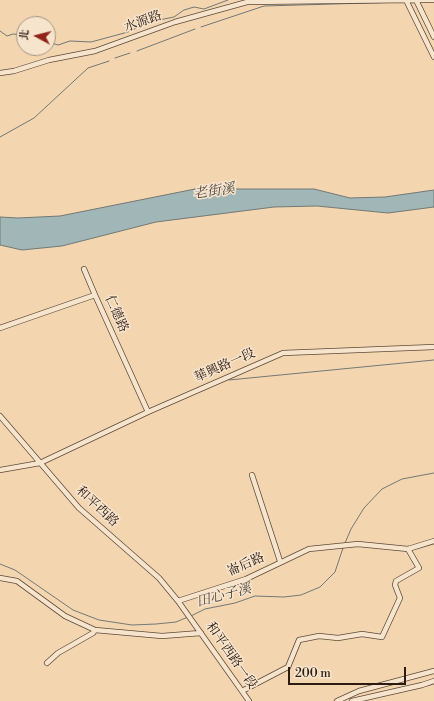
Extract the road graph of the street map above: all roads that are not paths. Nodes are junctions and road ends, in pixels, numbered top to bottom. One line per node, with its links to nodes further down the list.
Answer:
1 (406, 0): 2 (street, 水源路); 4 (street, 水源路); 6 (street)
2 (416, 0): 3 (street, 水源路); 5 (street)
3 (434, 0)
4 (278, 1): 7 (street, 水源路)
5 (434, 37)
6 (434, 57)
7 (0, 73)
8 (84, 269): 9 (street)
9 (95, 295): 10 (street, 仁德路); 12 (street, 仁德路)
10 (0, 328)
11 (434, 347): 12 (street, 華興路一段)
12 (148, 412): 14 (street, 華興路一段)
13 (0, 416): 14 (street, 和平西路)
14 (40, 463): 15 (street, 華興路一段); 21 (street, 和平西路)
15 (0, 470)
16 (252, 475): 19 (street)
17 (434, 541): 18 (street)
18 (408, 549): 19 (street, 崙后路); 28 (street)
19 (280, 562): 21 (street, 崙后路)
20 (0, 578): 23 (street)
21 (178, 601): 22 (street, 和平西路)
22 (184, 608): 24 (street, 和平西路一段)
23 (95, 630): 24 (street); 25 (street)
24 (201, 633): 28 (street, 和平西路一段)
25 (47, 663)
26 (434, 671): 30 (street)
27 (434, 681): 31 (street)
28 (242, 691): 29 (street, 和平西路一段)
29 (249, 701)
30 (338, 701)
31 (352, 701)

